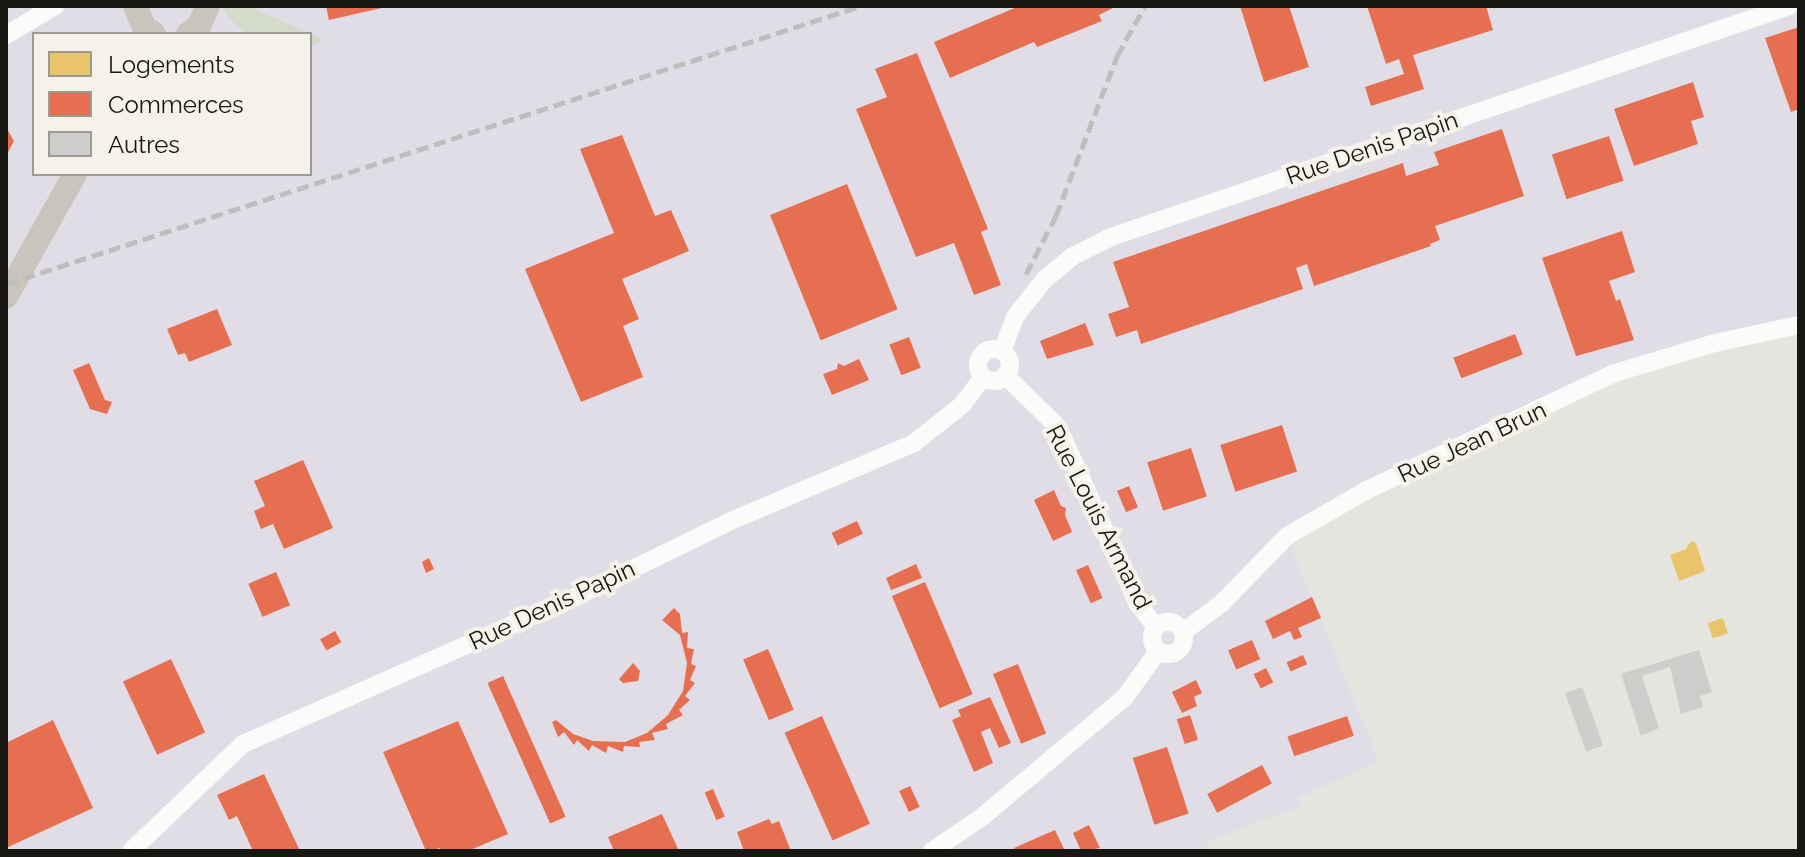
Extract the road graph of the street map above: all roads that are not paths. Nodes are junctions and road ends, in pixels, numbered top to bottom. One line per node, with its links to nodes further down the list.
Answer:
1 (55, 6): 7 (street)
2 (135, 6): 5 (main road)
3 (208, 6): 6 (main road)
4 (1789, 6): 11 (street, Rue Denis Papin)
5 (151, 32)
6 (191, 32)
7 (6, 35)
8 (74, 176): 9 (main road)
9 (6, 297)
10 (1799, 325): 15 (street, Rue Jean Brun)
11 (1002, 351): 12 (street); 13 (street)
12 (1005, 375): 13 (street); 14 (street, Rue Louis Armand)
13 (983, 377): 17 (street, Rue Denis Papin)
14 (1156, 627): 15 (street); 16 (street)
15 (1183, 632): 16 (street)
16 (1158, 651): 18 (street)
17 (131, 851)
18 (932, 851)

